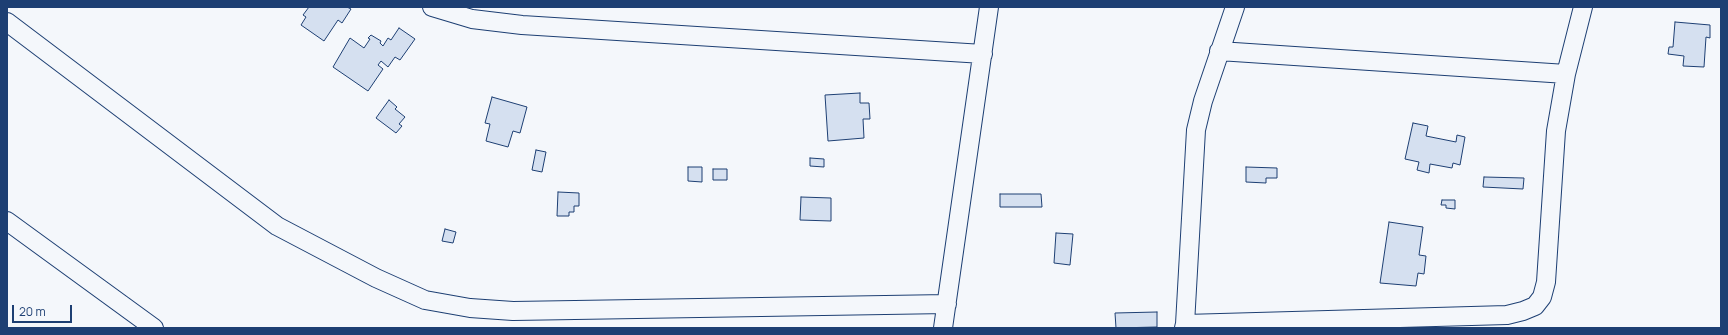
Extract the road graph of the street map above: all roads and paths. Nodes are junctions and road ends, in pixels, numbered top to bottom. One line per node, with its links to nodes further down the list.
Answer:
1 (432, 7): 7 (street)
2 (990, 7): 7 (street)
3 (1235, 7): 6 (street)
4 (1583, 7): 8 (street)
5 (7, 22): 10 (street)
6 (1219, 51): 8 (street); 11 (street)
7 (983, 54): 10 (street)
8 (1566, 74): 11 (street)
9 (7, 221): 12 (street)
10 (947, 304): 13 (street)
11 (1184, 326)
12 (154, 328)
13 (943, 328)

